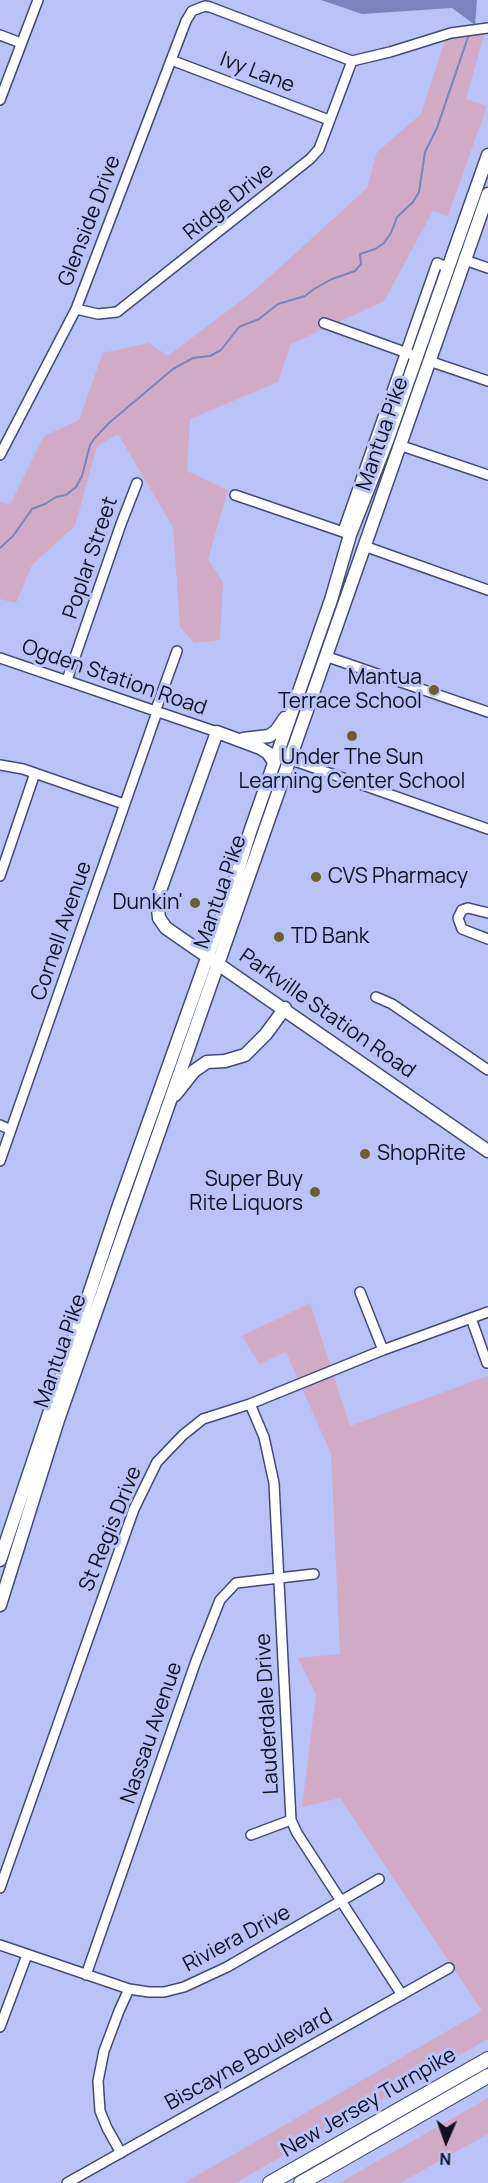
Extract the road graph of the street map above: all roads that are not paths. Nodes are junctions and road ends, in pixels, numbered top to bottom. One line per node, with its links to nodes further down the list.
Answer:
1 (38, 0): 4 (street)
2 (488, 28): 6 (street)
3 (0, 35): 4 (street)
4 (21, 43): 7 (street)
5 (171, 60): 6 (street, Glenside Drive); 8 (street, Ivy Lane); 13 (street, Glenside Drive)
6 (352, 61): 8 (street, Ridge Drive)
7 (0, 100)
8 (329, 120): 13 (street, Ridge Drive)
9 (488, 155): 15 (main road, Mantua Pike)
10 (488, 194): 11 (main road, Mantua Pike)
11 (465, 261): 12 (street); 15 (main road, Mantua Pike)
12 (488, 268)
13 (76, 309): 18 (street, Glenside Drive)
14 (324, 323): 15 (street)
15 (418, 357): 16 (street); 17 (main road, Mantua Pike); 22 (main road, Mantua Pike)
16 (488, 381)
17 (399, 446): 19 (street); 23 (main road, Mantua Pike)
18 (0, 454)
19 (488, 475)
20 (137, 483): 29 (street, Poplar Street)
21 (235, 495): 22 (street)
22 (346, 533): 25 (main road, Mantua Pike)
23 (364, 546): 24 (street); 27 (main road, Mantua Pike)
24 (488, 590)
25 (331, 600): 33 (main road); 35 (main road, Mantua Pike)
26 (177, 651): 30 (street, Cornell Avenue)
27 (325, 656): 31 (street); 34 (main road, Mantua Pike)
28 (0, 658): 29 (street, Ogden Station Road)
29 (67, 680): 30 (street, Ogden Station Road)
30 (156, 712): 32 (street, Ogden Station Road); 38 (street, Cornell Avenue)
31 (488, 712)
32 (217, 732): 33 (main road); 43 (main road, Parkville Station Road)
33 (236, 739): 35 (main road)
34 (289, 759): 39 (street); 43 (main road, Mantua Pike)
35 (274, 762): 43 (main road, Mantua Pike)
36 (0, 765): 37 (street)
37 (35, 773): 38 (street); 40 (street)
38 (124, 804): 49 (street, Cornell Avenue)
39 (488, 829)
40 (0, 876)
41 (488, 913): 42 (street)
42 (488, 939)
43 (213, 959): 45 (main road, Parkville Station Road); 47 (main road, Mantua Pike); 58 (main road, Mantua Pike)
44 (376, 997): 46 (street)
45 (285, 1008): 47 (main road); 50 (main road, Parkville Station Road)
46 (487, 1067)
47 (167, 1109): 61 (main road, Mantua Pike)
48 (0, 1125): 49 (street)
49 (11, 1130): 51 (street, Cornell Avenue)
50 (488, 1151)
51 (0, 1161)
52 (360, 1292): 55 (street)
53 (488, 1312): 54 (street, St Regis Drive)
54 (471, 1318): 55 (street, St Regis Drive); 56 (street)
55 (383, 1350): 57 (street, St Regis Drive)
56 (487, 1363)
57 (250, 1404): 60 (street, Lauderdale Drive); 65 (street, St Regis Drive)
58 (0, 1560)
59 (314, 1574): 60 (street, Nassau Avenue)
60 (279, 1578): 62 (street, Lauderdale Drive); 70 (street, Nassau Avenue)
61 (0, 1605)
62 (291, 1820): 63 (street); 66 (street, Lauderdale Drive)
63 (251, 1835)
64 (379, 1879): 66 (street, Riviera Drive)
65 (0, 1888)
66 (342, 1901): 71 (street, Riviera Drive); 72 (street, Lauderdale Drive)
67 (0, 1945): 68 (street, Riviera Drive)
68 (27, 1955): 70 (street, Riviera Drive); 73 (street)
69 (449, 1968): 72 (street, Biscayne Boulevard)
70 (87, 1975): 71 (street, Riviera Drive)
71 (129, 1989): 76 (street)
72 (402, 1995): 76 (street, Biscayne Boulevard)
73 (0, 2027)
74 (488, 2059): 78 (highway, New Jersey Turnpike)
75 (488, 2076): 79 (highway, New Jersey Turnpike)
76 (121, 2153): 77 (street, Biscayne Boulevard)
77 (67, 2183)
78 (270, 2183)
79 (301, 2183)

